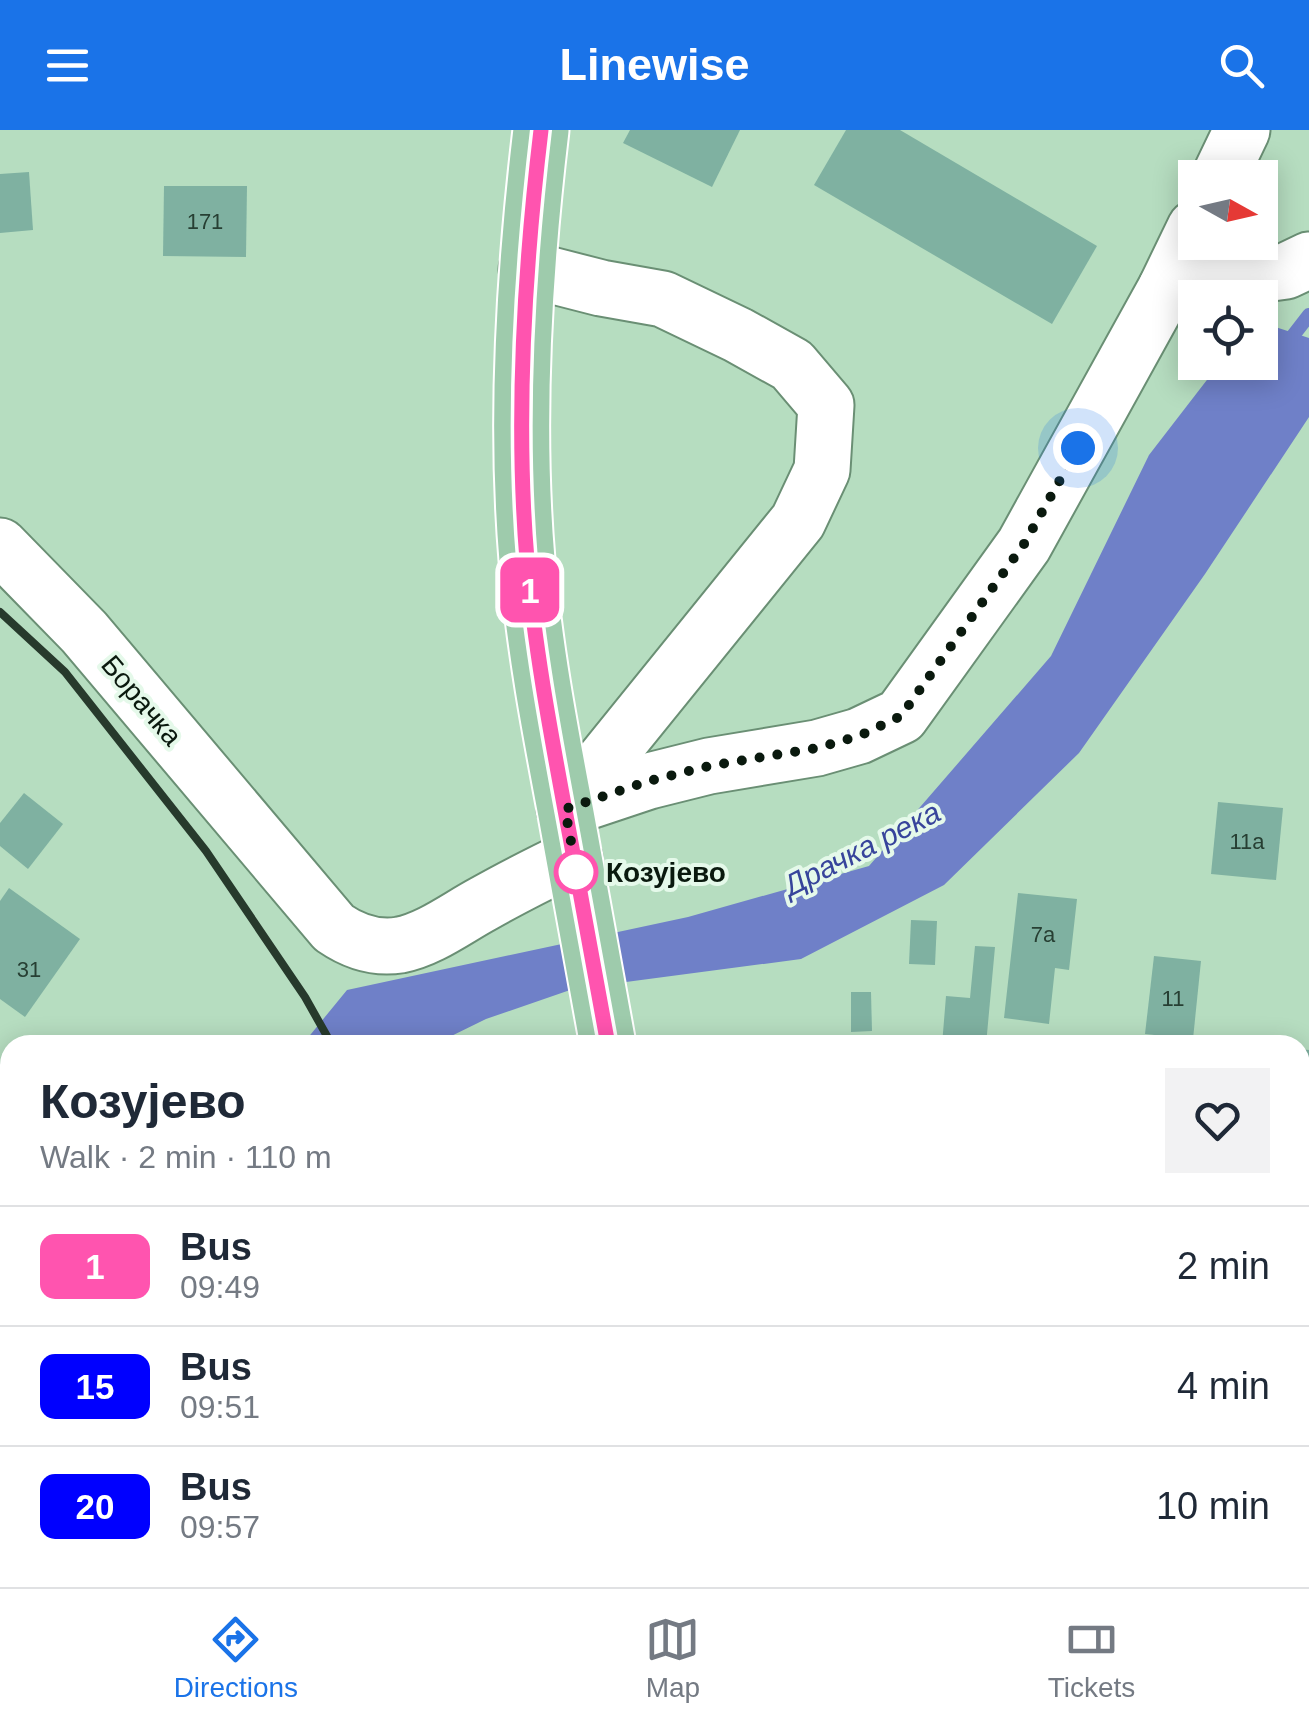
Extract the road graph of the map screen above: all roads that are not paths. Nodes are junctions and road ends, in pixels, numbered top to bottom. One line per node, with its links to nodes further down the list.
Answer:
1 (541, 130): 6 (main road)
2 (1242, 130): 3 (street)
3 (1228, 160)
4 (1180, 260): 7 (street, Борачка)
5 (1309, 260): 7 (street)
6 (527, 268): 9 (main road); 9 (street)
7 (1166, 288): 9 (street, Борачка)
8 (0, 546): 9 (street, Борачка)
9 (572, 847): 10 (main road)
10 (606, 1035)

